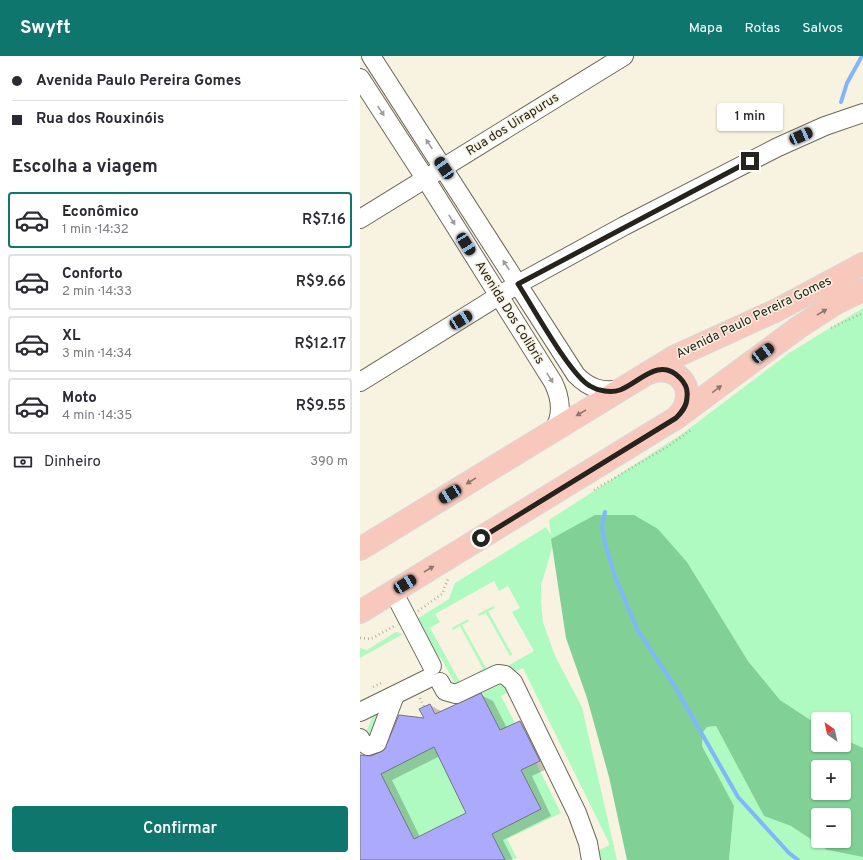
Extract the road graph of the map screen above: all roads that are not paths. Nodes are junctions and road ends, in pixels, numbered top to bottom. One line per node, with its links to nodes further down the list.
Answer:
1 (624, 56): 5 (street, Rua dos Uirapurus)
2 (369, 59): 5 (street, Avenida Dos Colibris, one-way to 2)
3 (360, 78): 6 (street, Avenida Dos Colibris, one-way to 6)
4 (863, 113): 9 (street)
5 (444, 168): 6 (street, Rua dos Uirapurus); 9 (street, Avenida Dos Colibris, one-way to 5)
6 (425, 178): 7 (street, Rua dos Uirapurus); 11 (street, Avenida Dos Colibris, one-way to 11)
7 (360, 219)
8 (863, 264): 12 (main road, Avenida Paulo Pereira Gomes)
9 (518, 284): 11 (street); 14 (street, Avenida Dos Colibris)
10 (863, 290): 15 (main road, Avenida Paulo Pereira Gomes, one-way to 10)
11 (499, 296): 13 (street); 16 (street, Avenida Dos Colibris, one-way to 16)
12 (647, 373): 14 (main road, Avenida Paulo Pereira Gomes); 15 (main road)
13 (360, 382)
14 (620, 390): 16 (main road, Avenida Paulo Pereira Gomes, one-way to 16)
15 (676, 418): 18 (main road, Avenida Paulo Pereira Gomes, one-way to 15)
16 (553, 431): 17 (main road, Avenida Paulo Pereira Gomes, one-way to 17)
17 (360, 549)
18 (393, 591): 19 (main road, Avenida Paulo Pereira Gomes); 20 (street)
19 (360, 612)
20 (433, 676): 21 (street); 25 (street)
21 (395, 695): 22 (street); 24 (street)
22 (365, 710): 23 (street)
23 (360, 733)
24 (360, 738)
25 (591, 860)

